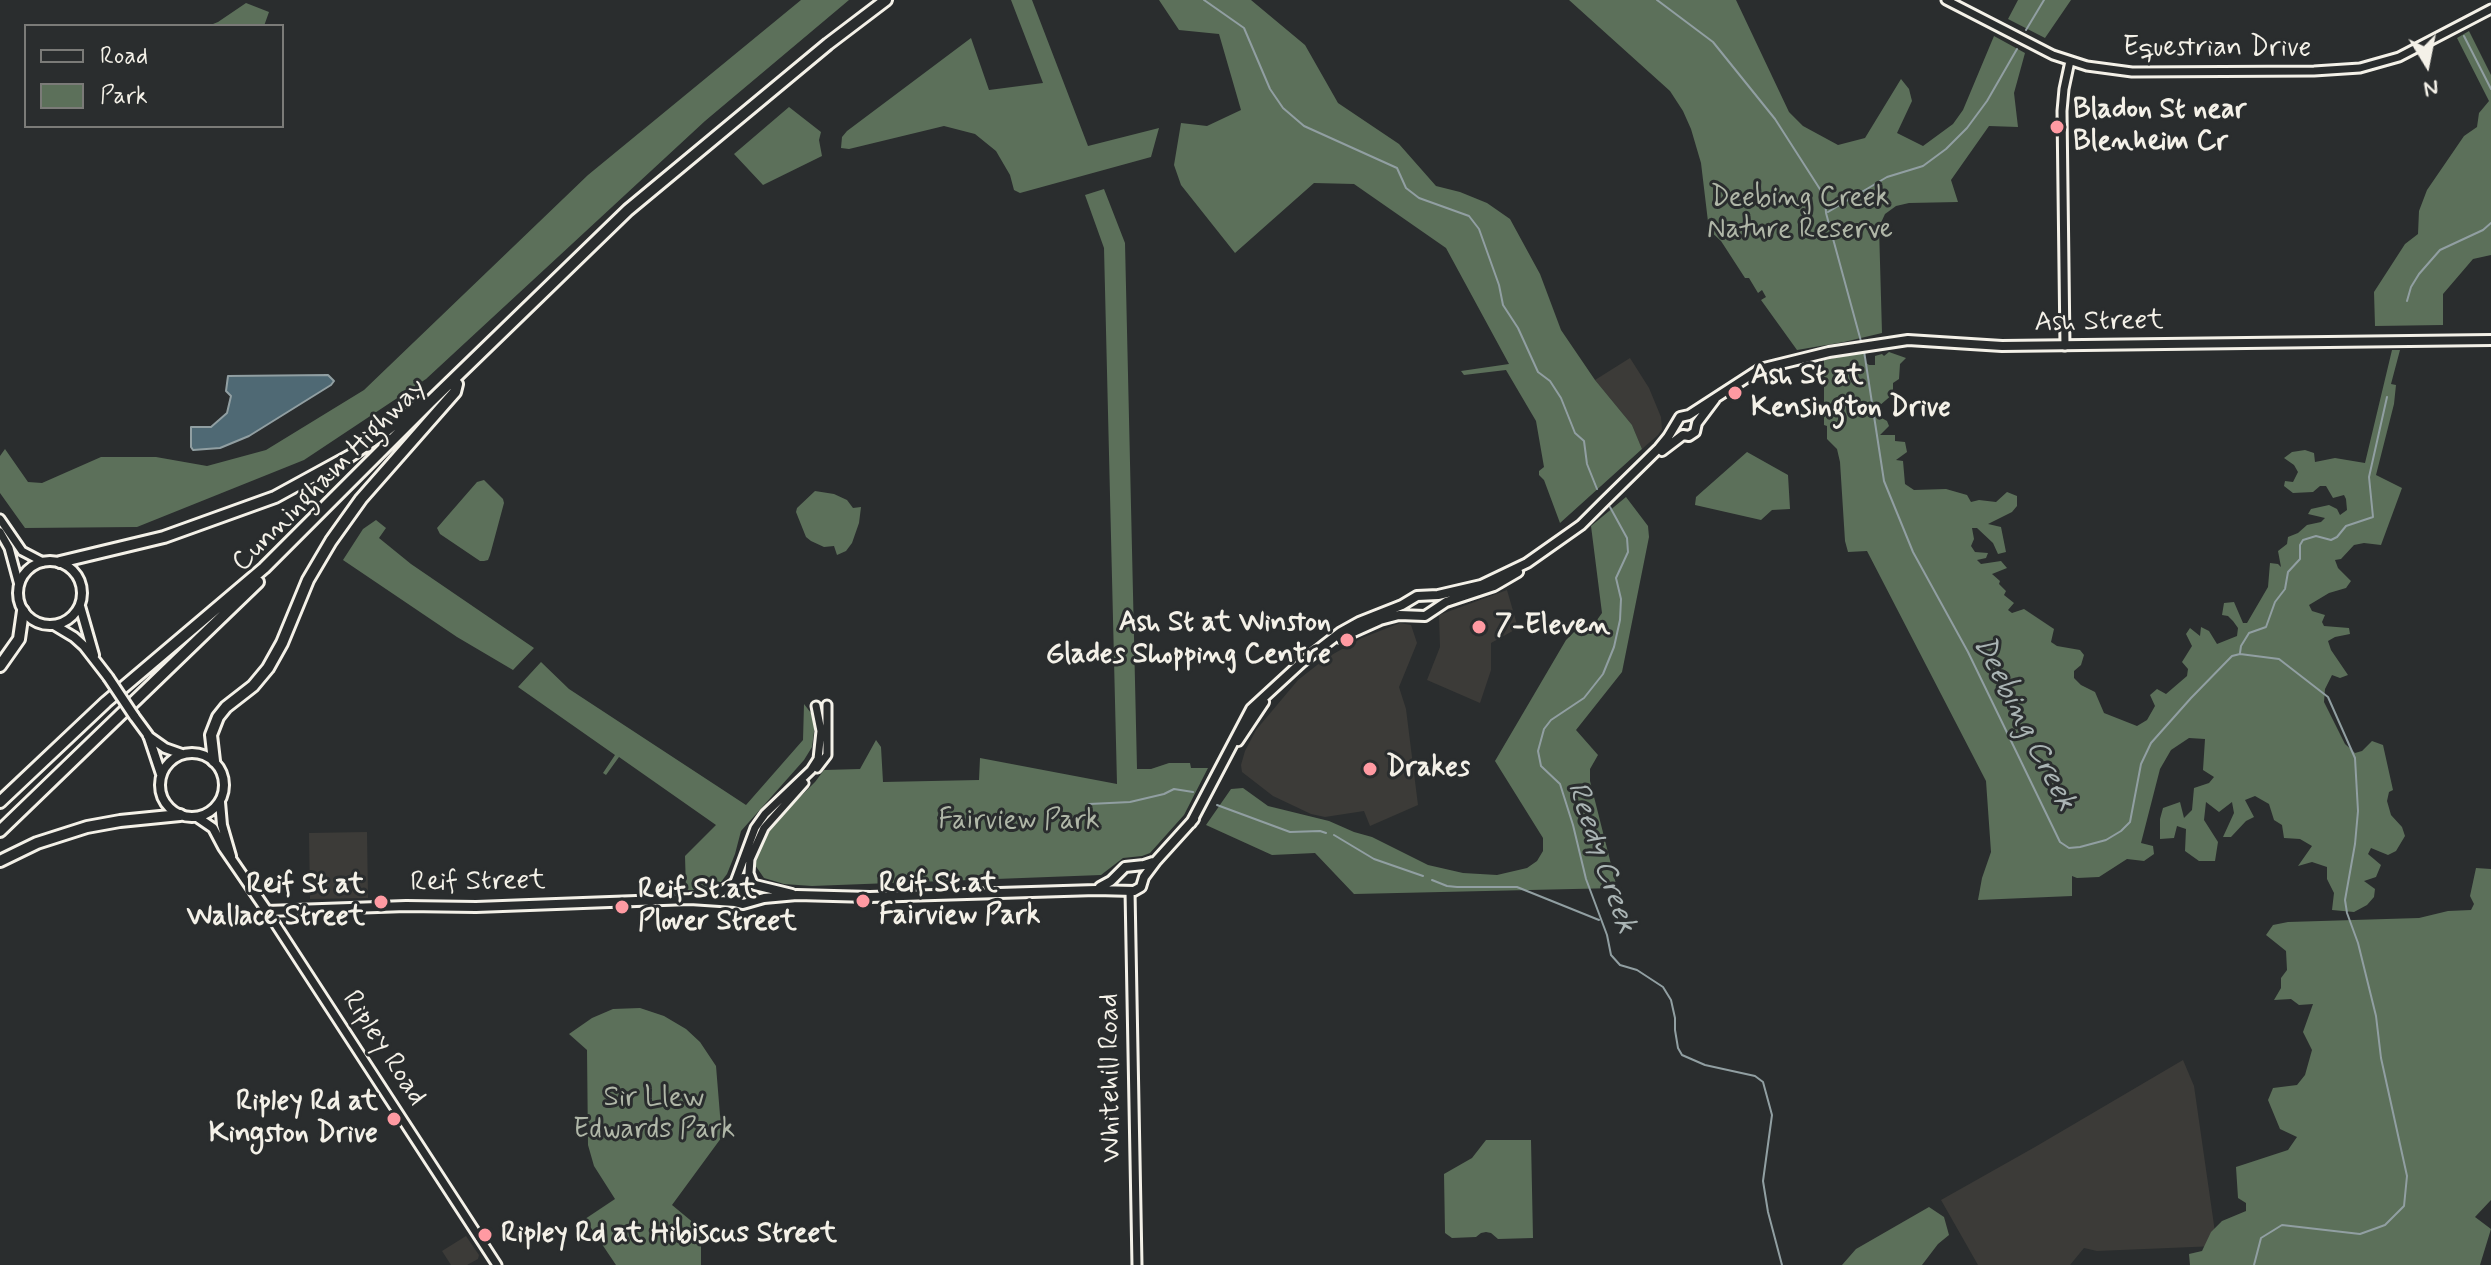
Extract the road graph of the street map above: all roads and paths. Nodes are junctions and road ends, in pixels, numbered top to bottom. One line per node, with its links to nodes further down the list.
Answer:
1 (886, 0): 5 (highway, Cunningham Highway)
2 (1946, 0): 4 (street, Equestrian Drive)
3 (2491, 9): 4 (street, Equestrian Drive)
4 (2070, 61): 7 (street)
5 (695, 156): 8 (highway, Cunningham Highway); 9 (highway, Cunningham Highway)
6 (2491, 340): 7 (main road, Ash Street)
7 (2065, 346): 10 (main road, Ash Street)
8 (482, 351): 19 (highway); 38 (highway, Cunningham Highway)
9 (457, 384): 36 (highway); 42 (highway, Cunningham Highway)
10 (1719, 395): 11 (main road, Ash Street); 12 (main road, Ash Street)
11 (1689, 415): 12 (main road); 13 (main road)
12 (1697, 423): 14 (main road)
13 (1675, 425): 14 (main road); 15 (main road)
14 (1683, 435): 15 (main road)
15 (1645, 463): 20 (main road)
16 (0, 519): 18 (street)
17 (0, 532): 21 (street)
18 (43, 562): 19 (main road); 21 (main road)
19 (60, 562): 24 (main road)
20 (1527, 563): 22 (main road); 26 (main road)
21 (19, 585): 25 (main road)
22 (1425, 597): 23 (main road); 26 (main road)
23 (1412, 600): 27 (main road); 29 (main road)
24 (80, 606): 28 (main road); 30 (main road)
25 (23, 611): 28 (main road); 31 (highway)
26 (1430, 611): 27 (main road)
27 (1415, 616): 29 (main road)
28 (53, 625): 30 (main road)
29 (1325, 645): 45 (main road)
30 (95, 658): 34 (main road, bridge)
31 (0, 666)
32 (827, 705): 49 (street)
33 (816, 706): 50 (street)
34 (148, 735): 35 (main road); 37 (main road)
35 (183, 754): 36 (main road); 37 (main road)
36 (214, 761): 39 (main road)
37 (161, 774): 40 (main road)
38 (0, 802)
39 (220, 802): 41 (main road); 43 (main road, Ripley Road)
40 (180, 815): 41 (main road); 44 (highway)
41 (197, 817): 43 (main road, Ripley Road)
42 (0, 831)
43 (232, 858): 57 (main road, Ripley Road)
44 (0, 861)
45 (1156, 861): 46 (main road); 48 (main road)
46 (1136, 866): 47 (main road); 48 (main road)
47 (1120, 872): 51 (main road); 52 (main road)
48 (1144, 877): 52 (main road)
49 (754, 883): 50 (main road); 53 (main road); 55 (main road)
50 (733, 884): 54 (main road, Reif Street); 56 (main road)
51 (1096, 890): 52 (main road); 53 (main road)
52 (1127, 890): 59 (street, Whitehill Road)
53 (797, 895): 55 (main road)
54 (690, 899): 56 (main road, Reif Street); 57 (main road, Reif Street)
55 (753, 901): 56 (main road)
56 (735, 902)
57 (267, 911): 58 (street, Ripley Road)
58 (497, 1265)
59 (1137, 1265)

